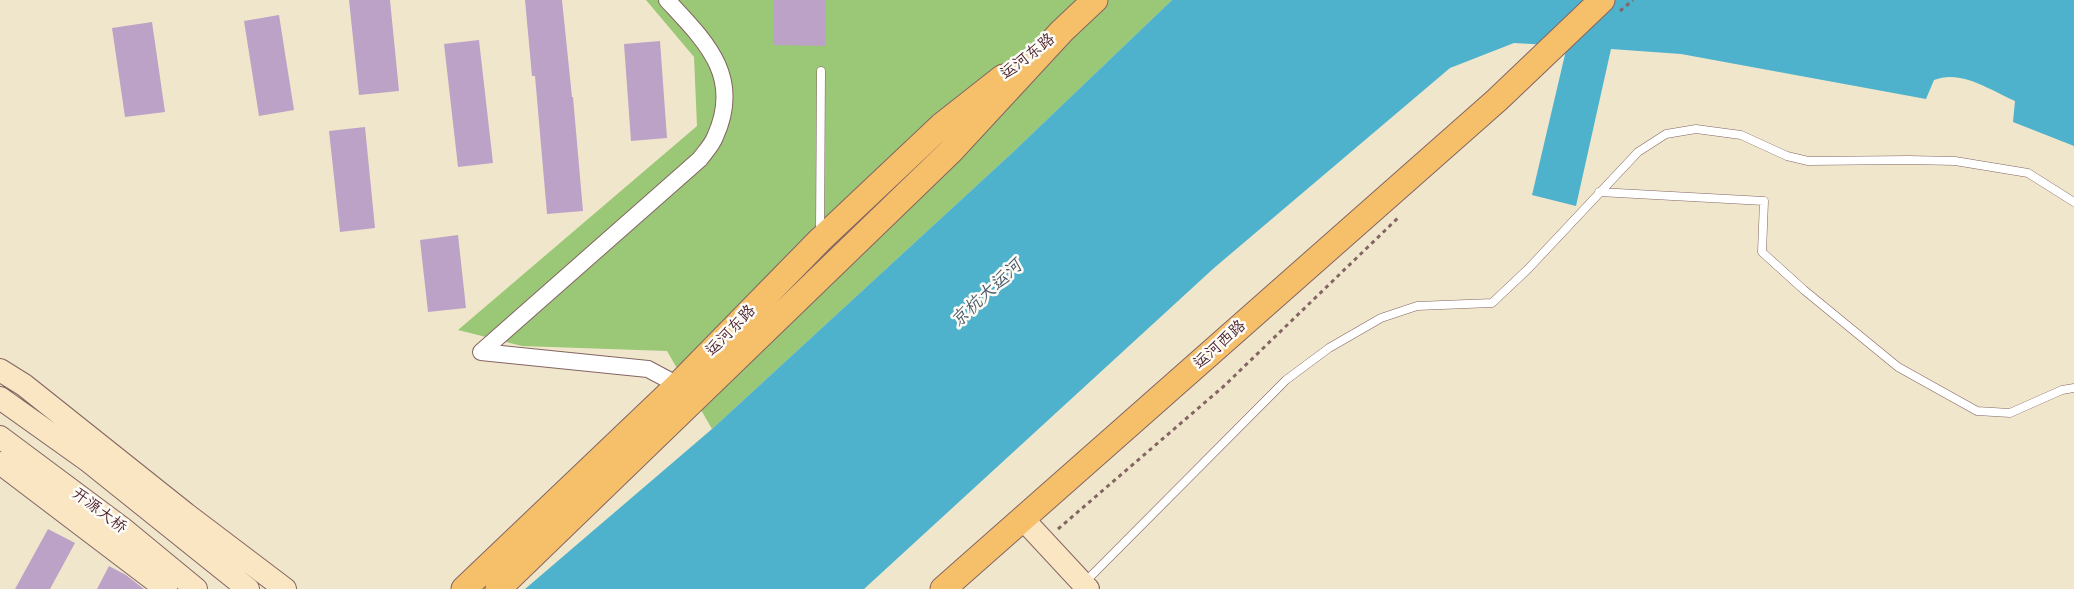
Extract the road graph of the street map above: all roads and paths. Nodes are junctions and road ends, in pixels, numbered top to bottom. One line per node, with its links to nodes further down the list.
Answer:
1 (667, 0): 11 (street)
2 (1095, 0): 4 (main road)
3 (1602, 0): 16 (main road, 运河西路)
4 (1062, 31): 9 (main road, 运河东路); 24 (main road, 运河东路)
5 (821, 71): 9 (lane)
6 (1600, 192): 7 (lane); 12 (lane); 18 (lane)
7 (2074, 202)
8 (1401, 215): 17 (path)
9 (820, 240): 11 (main road, 运河东路)
10 (0, 370): 22 (main road)
11 (678, 385): 23 (main road, 运河东路)
12 (2074, 388)
13 (0, 398): 21 (main road)
14 (0, 437): 20 (main road, 开源大桥)
15 (0, 463): 19 (main road)
16 (1023, 519): 17 (main road); 25 (main road, 运河西路)
17 (1044, 542): 18 (main road)
18 (1086, 587)
19 (166, 589)
20 (196, 589)
21 (248, 589)
22 (285, 589)
23 (464, 589)
24 (498, 589)
25 (942, 589)

